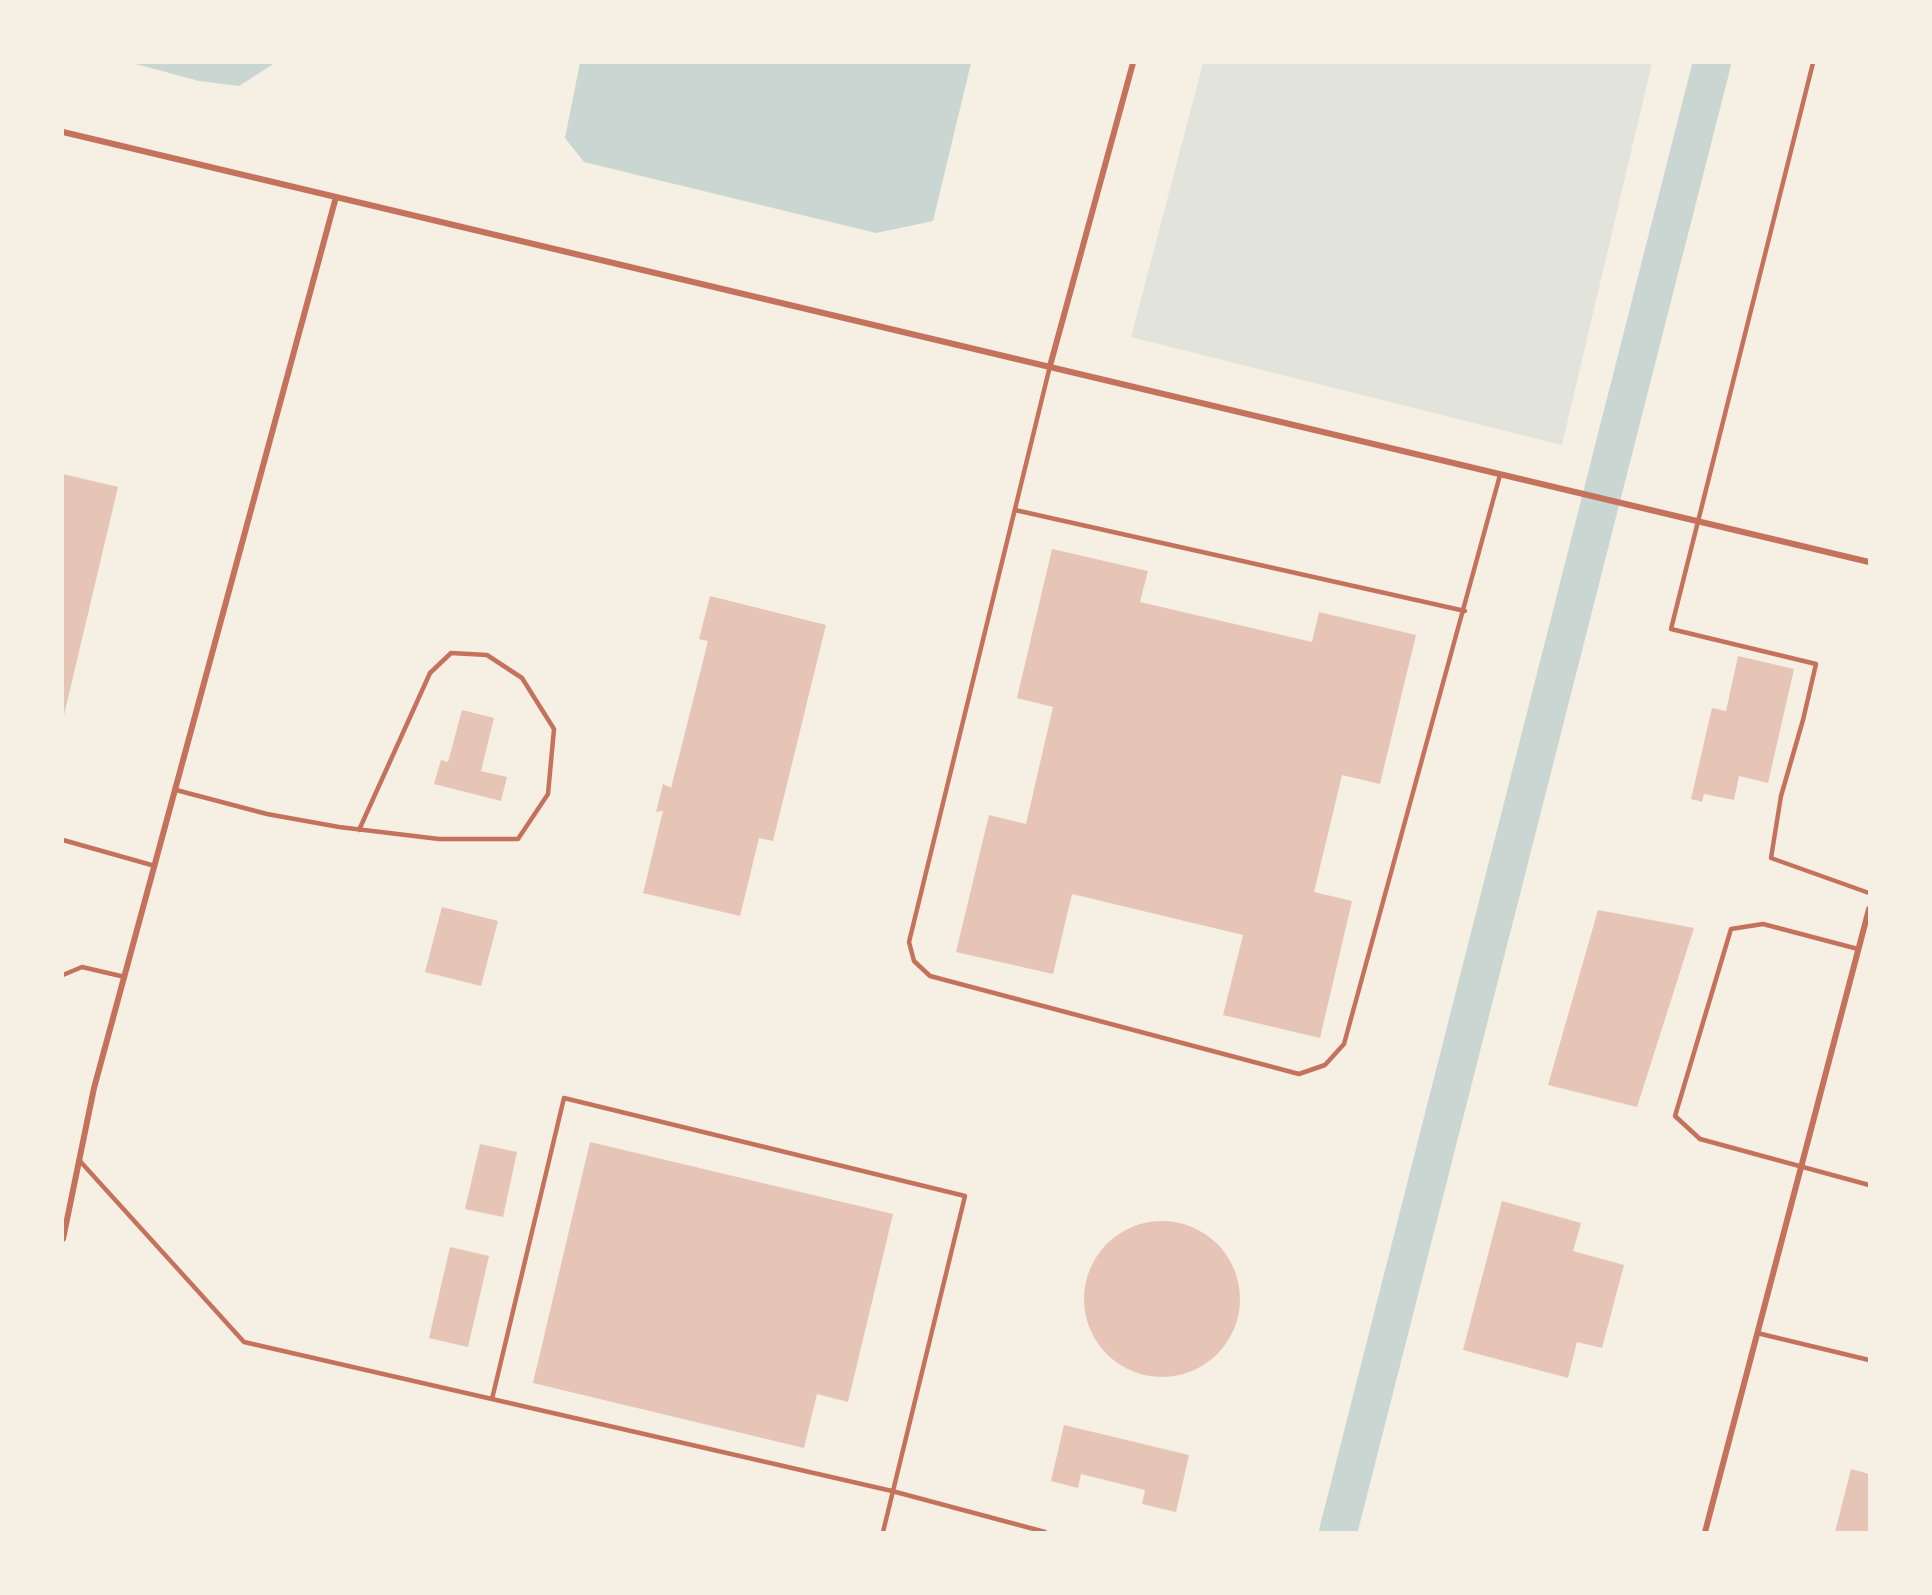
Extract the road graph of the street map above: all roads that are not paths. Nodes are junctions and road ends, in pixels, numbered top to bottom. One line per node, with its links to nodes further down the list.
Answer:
1 (1133, 63): 5 (street)
2 (1813, 63): 8 (lane)
3 (63, 132): 4 (street)
4 (336, 197): 5 (street); 11 (street)
5 (1050, 366): 6 (street); 7 (lane)
6 (1500, 475): 8 (street); 10 (lane)
7 (1015, 510): 10 (lane); 10 (lane)
8 (1696, 521): 9 (street); 15 (lane)
9 (1869, 562)
10 (1465, 611)
11 (176, 790): 12 (lane); 14 (street)
12 (359, 830): 12 (lane)
13 (63, 840): 14 (lane)
14 (155, 866): 19 (street)
15 (1869, 893)
16 (1869, 909): 17 (street)
17 (1858, 949): 21 (street); 21 (lane)
18 (63, 975): 19 (lane)
19 (125, 977): 20 (street)
20 (79, 1160): 23 (street); 26 (lane)
21 (1801, 1167): 22 (lane); 24 (street)
22 (1869, 1185)
23 (63, 1239)
24 (1758, 1333): 25 (lane); 30 (street)
25 (1869, 1360)
26 (492, 1399): 27 (lane); 27 (lane)
27 (892, 1491): 28 (lane); 29 (lane)
28 (884, 1532)
29 (1045, 1532)
30 (1705, 1532)

